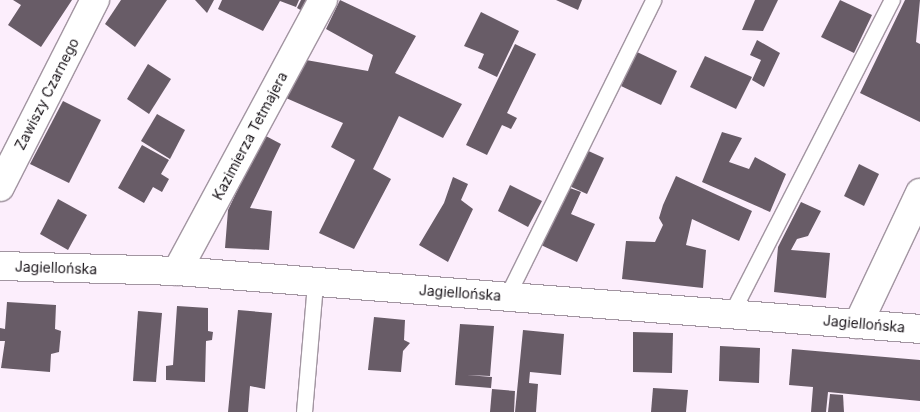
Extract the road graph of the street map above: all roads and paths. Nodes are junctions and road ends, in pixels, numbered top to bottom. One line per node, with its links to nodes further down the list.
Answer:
1 (95, 0): 5 (street, Zawiszy Czarnego)
2 (323, 0): 8 (street, Kazimierza Tetmajera)
3 (653, 0): 10 (lane)
4 (892, 0): 11 (lane)
5 (0, 188)
6 (920, 193): 12 (street)
7 (0, 266): 8 (street, Jagiellońska)
8 (177, 271): 9 (street, Jagiellońska)
9 (315, 283): 10 (street, Jagiellońska); 14 (lane)
10 (507, 296): 11 (street, Jagiellońska)
11 (732, 312): 12 (street, Jagiellońska)
12 (858, 324): 13 (street, Jagiellońska)
13 (920, 329)
14 (304, 412)

